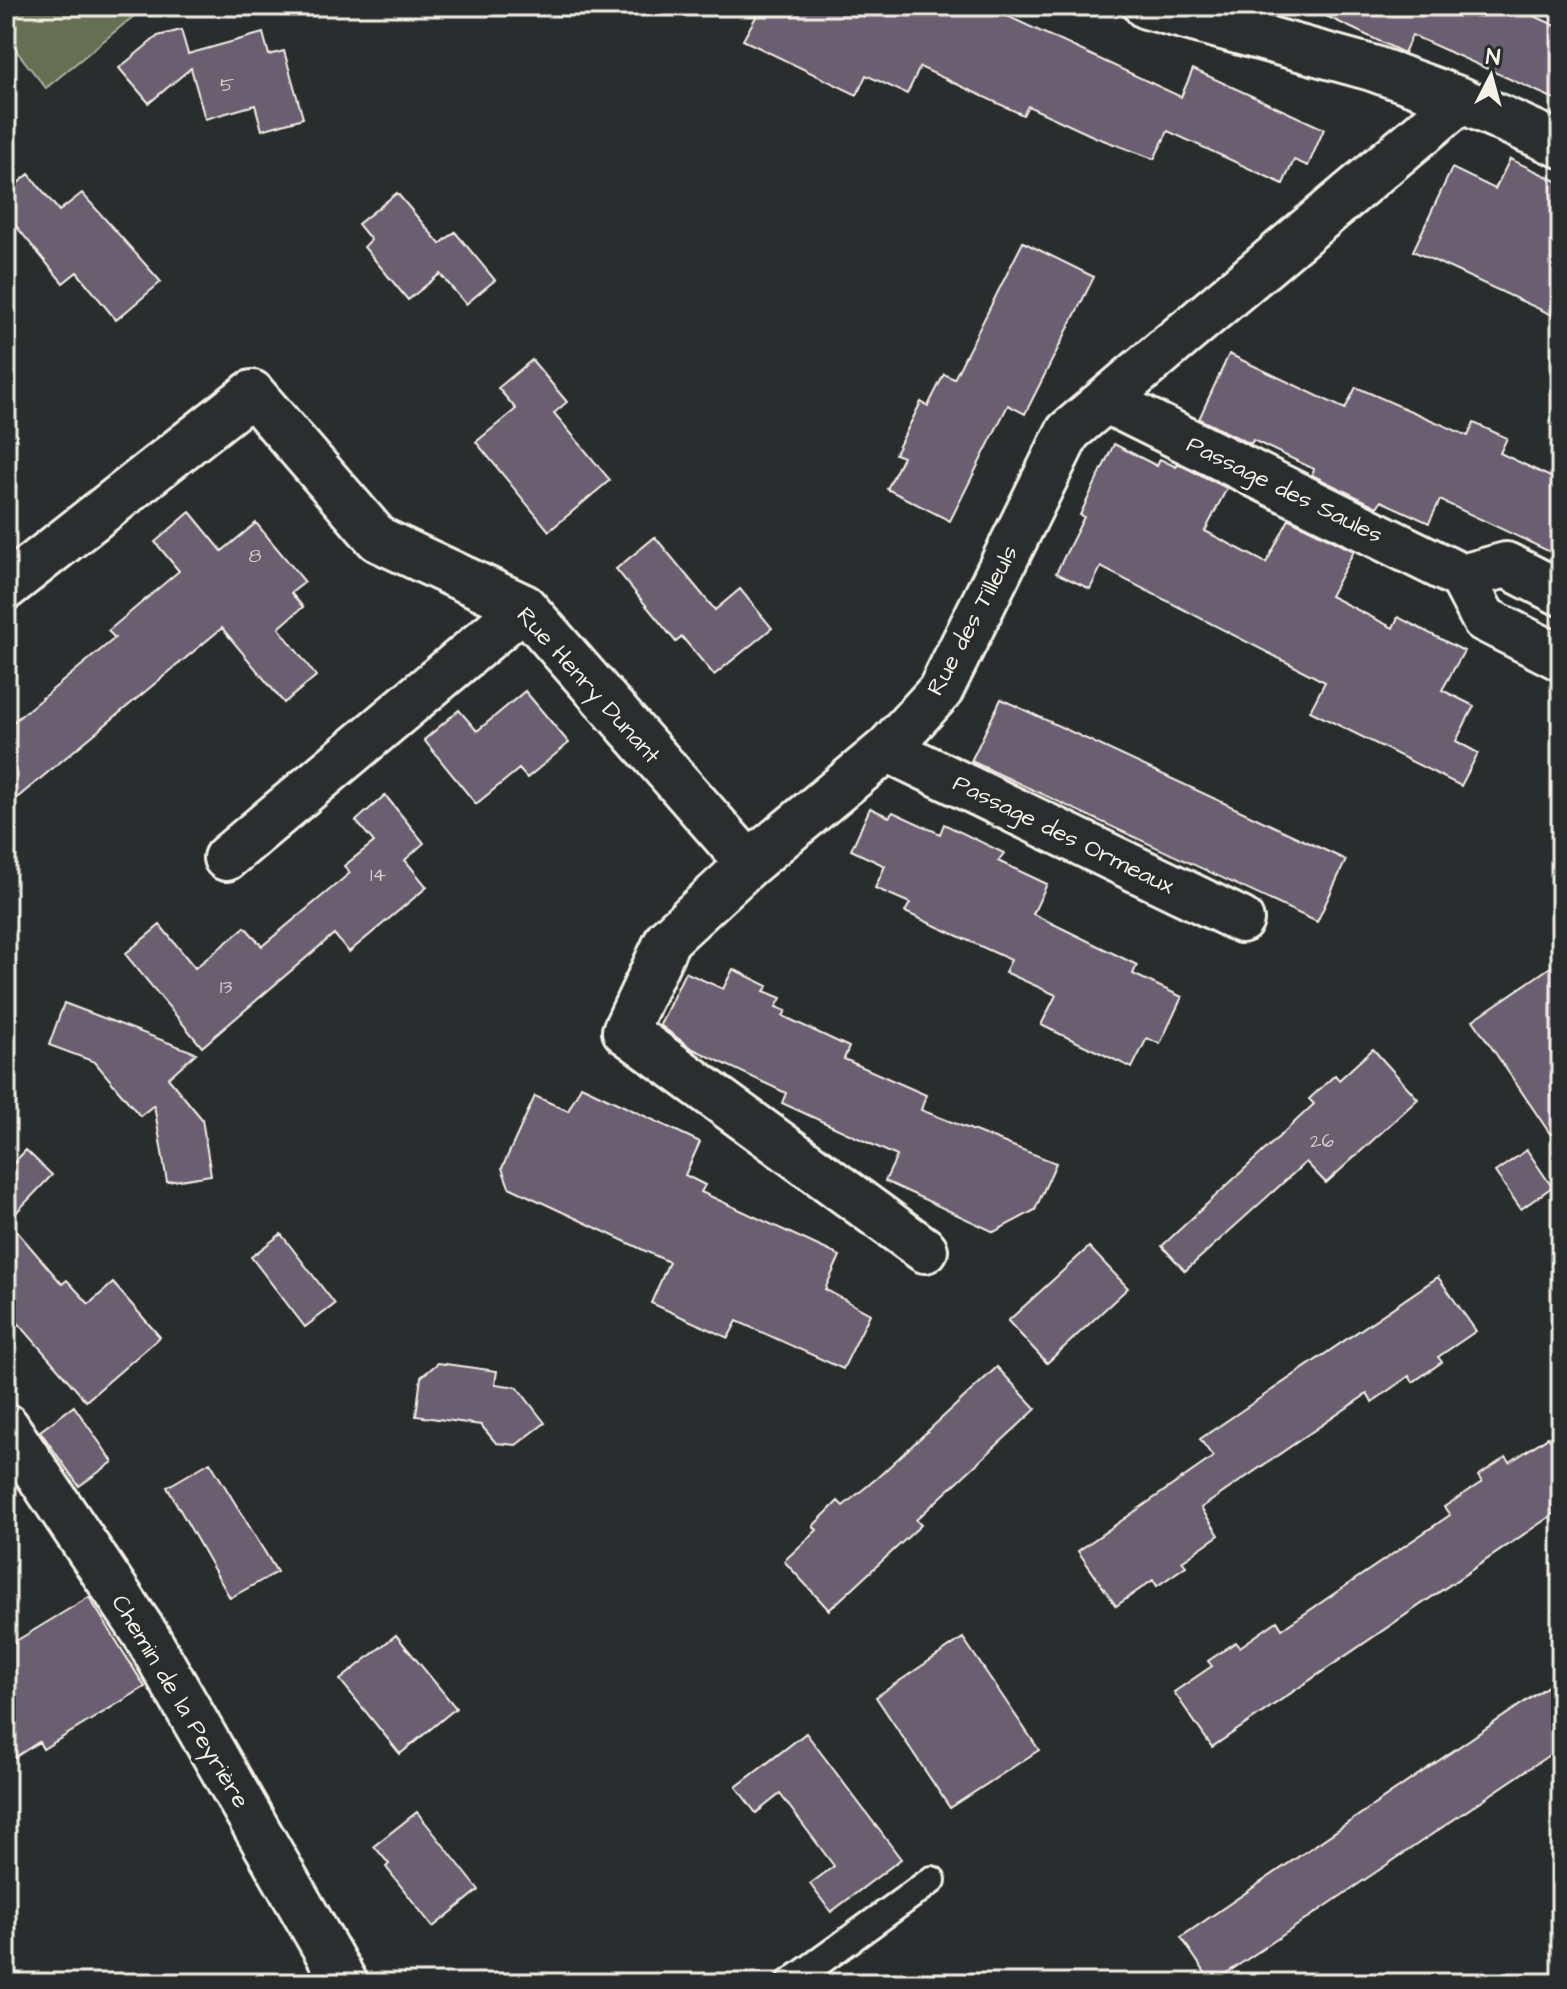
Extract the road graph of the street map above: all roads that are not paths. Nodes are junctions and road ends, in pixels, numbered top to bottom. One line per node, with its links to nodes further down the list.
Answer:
1 (1146, 6): 2 (street)
2 (1461, 100): 3 (street); 4 (street, Rue des Tilleuls)
3 (1561, 145)
4 (1107, 401): 5 (street, Passage des Saules); 10 (street, Rue des Tilleuls)
5 (1462, 577): 7 (street); 9 (street)
6 (6, 587): 8 (street, Rue Henry Dunant)
7 (1561, 593)
8 (524, 607): 11 (street); 12 (street, Rue Henry Dunant)
9 (1561, 658)
10 (887, 749): 12 (street, Rue des Tilleuls); 13 (street, Passage des Ormeaux)
11 (226, 858)
12 (749, 864): 14 (street, Rue des Tilleuls)
13 (1241, 920)
14 (925, 1250)
15 (6, 1426): 17 (street, Chemin de la Peyrière)
16 (932, 1880): 18 (lane)
17 (345, 1983)
18 (790, 1983)

